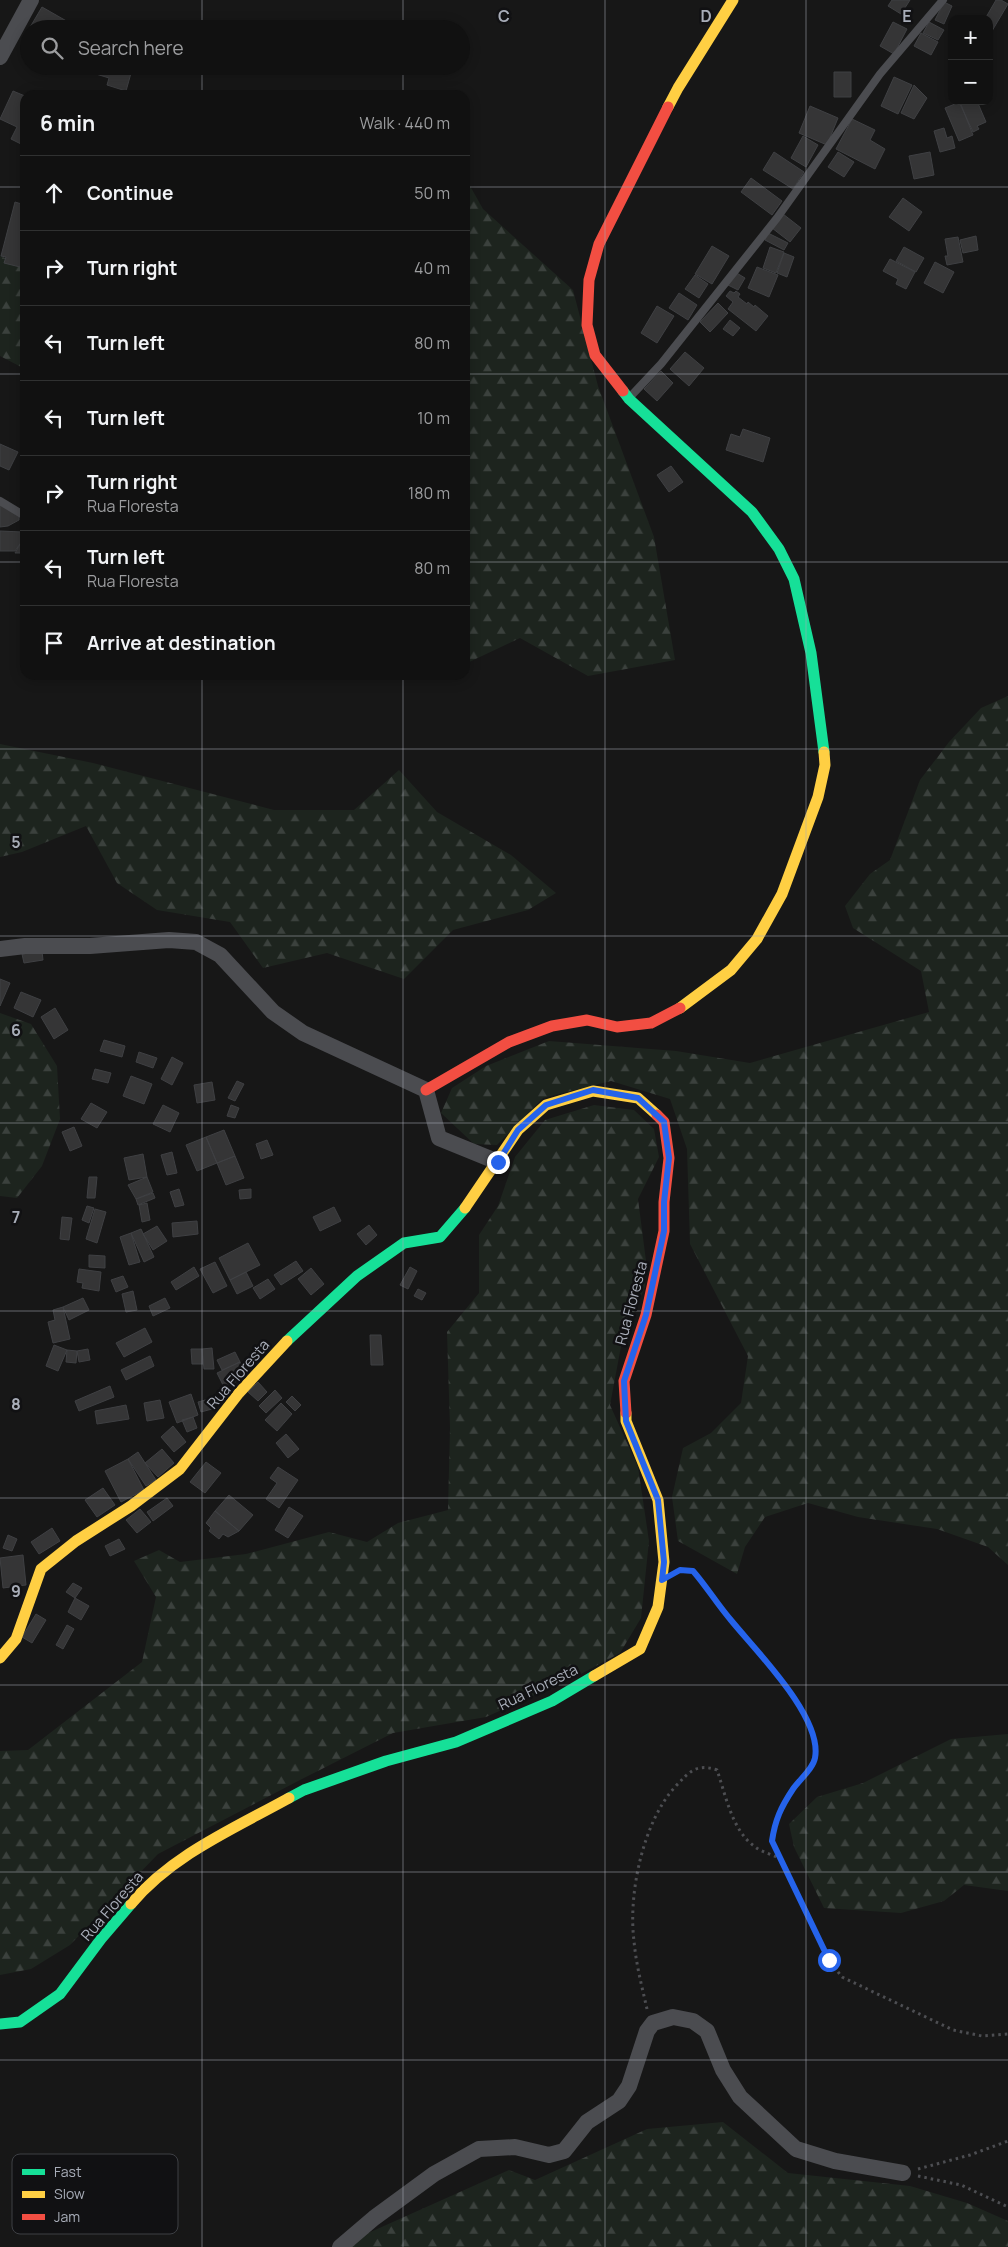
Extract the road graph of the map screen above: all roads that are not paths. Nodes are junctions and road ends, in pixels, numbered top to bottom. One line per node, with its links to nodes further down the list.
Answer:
1 (31, 0): 5 (street)
2 (733, 0): 7 (street)
3 (943, 0): 7 (lane)
4 (20, 20): 6 (street)
5 (20, 20)
6 (0, 57)
7 (629, 399): 11 (street)
8 (0, 502): 9 (lane)
9 (20, 513)
10 (0, 949): 11 (street)
11 (426, 1090): 12 (street)
12 (498, 1162): 13 (street, Rua Floresta); 14 (street, Rua Floresta)
13 (0, 1658)
14 (0, 2024)
15 (903, 2173): 16 (street)
16 (340, 2247)

